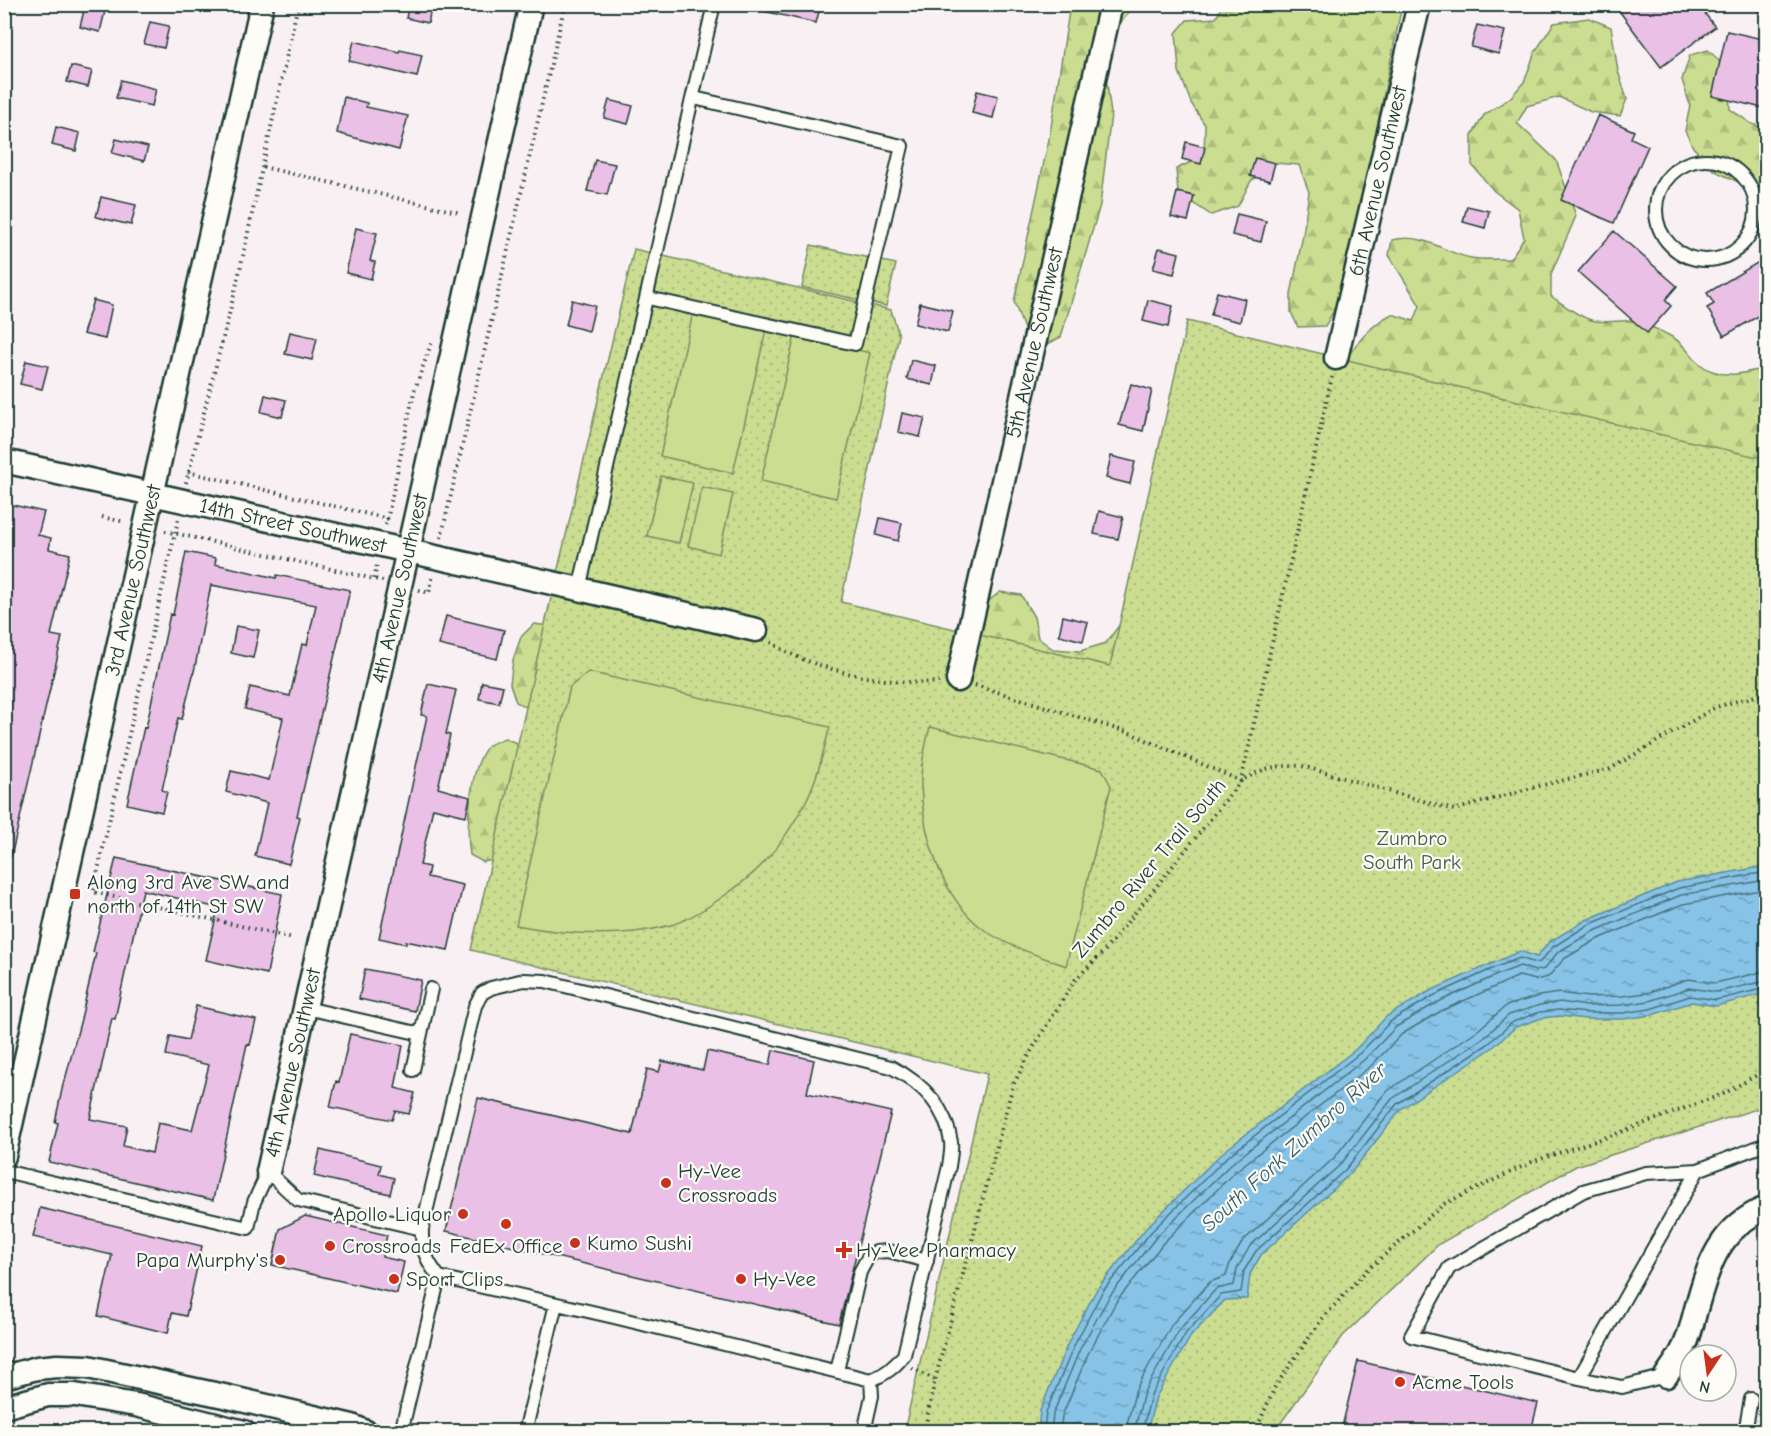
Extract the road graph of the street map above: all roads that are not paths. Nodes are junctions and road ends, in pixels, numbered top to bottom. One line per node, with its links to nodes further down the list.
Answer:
1 (262, 4): 13 (street, 3rd Avenue Southwest)
2 (531, 4): 14 (street, 4th Avenue Southwest)
3 (714, 4): 8 (lane)
4 (1111, 4): 17 (street, 5th Avenue Southwest)
5 (1419, 4): 11 (street, 6th Avenue Southwest)
6 (1760, 4): 7 (lane)
7 (1767, 7)
8 (694, 98): 10 (lane); 10 (lane)
9 (1761, 199): 9 (lane)
10 (648, 298): 15 (lane)
11 (1336, 357)
12 (4, 461): 13 (street, 14th Street Southwest)
13 (152, 494): 14 (street, 14th Street Southwest); 23 (street, 3rd Avenue Southwest)
14 (409, 552): 15 (street, 14th Street Southwest); 19 (street, 4th Avenue Southwest)
15 (579, 589): 16 (street, 14th Street Southwest)
16 (756, 630)
17 (958, 680)
18 (431, 989): 20 (lane)
19 (306, 1008): 20 (lane); 26 (street, 4th Avenue Southwest)
20 (421, 1034): 21 (lane)
21 (413, 1070)
22 (1767, 1144): 24 (lane)
23 (4, 1156)
24 (1698, 1170): 35 (lane); 35 (lane)
25 (4, 1171): 26 (lane)
26 (268, 1172): 28 (lane)
27 (1767, 1208): 33 (street)
28 (422, 1229): 29 (lane); 30 (lane)
29 (927, 1261): 32 (lane); 36 (lane)
30 (438, 1277): 31 (lane); 43 (lane)
31 (556, 1304): 32 (lane); 44 (lane)
32 (837, 1371): 36 (lane)
33 (1666, 1376): 35 (lane)
34 (4, 1377): 37 (street)
35 (1579, 1378)
36 (871, 1380): 45 (lane)
37 (224, 1396): 40 (street); 41 (street); 42 (street)
38 (1751, 1399): 46 (lane)
39 (6, 1404): 40 (street)
40 (197, 1426): 41 (street)
41 (238, 1431)
42 (366, 1431)
43 (401, 1431)
44 (525, 1431)
45 (864, 1431)
46 (1745, 1431)

